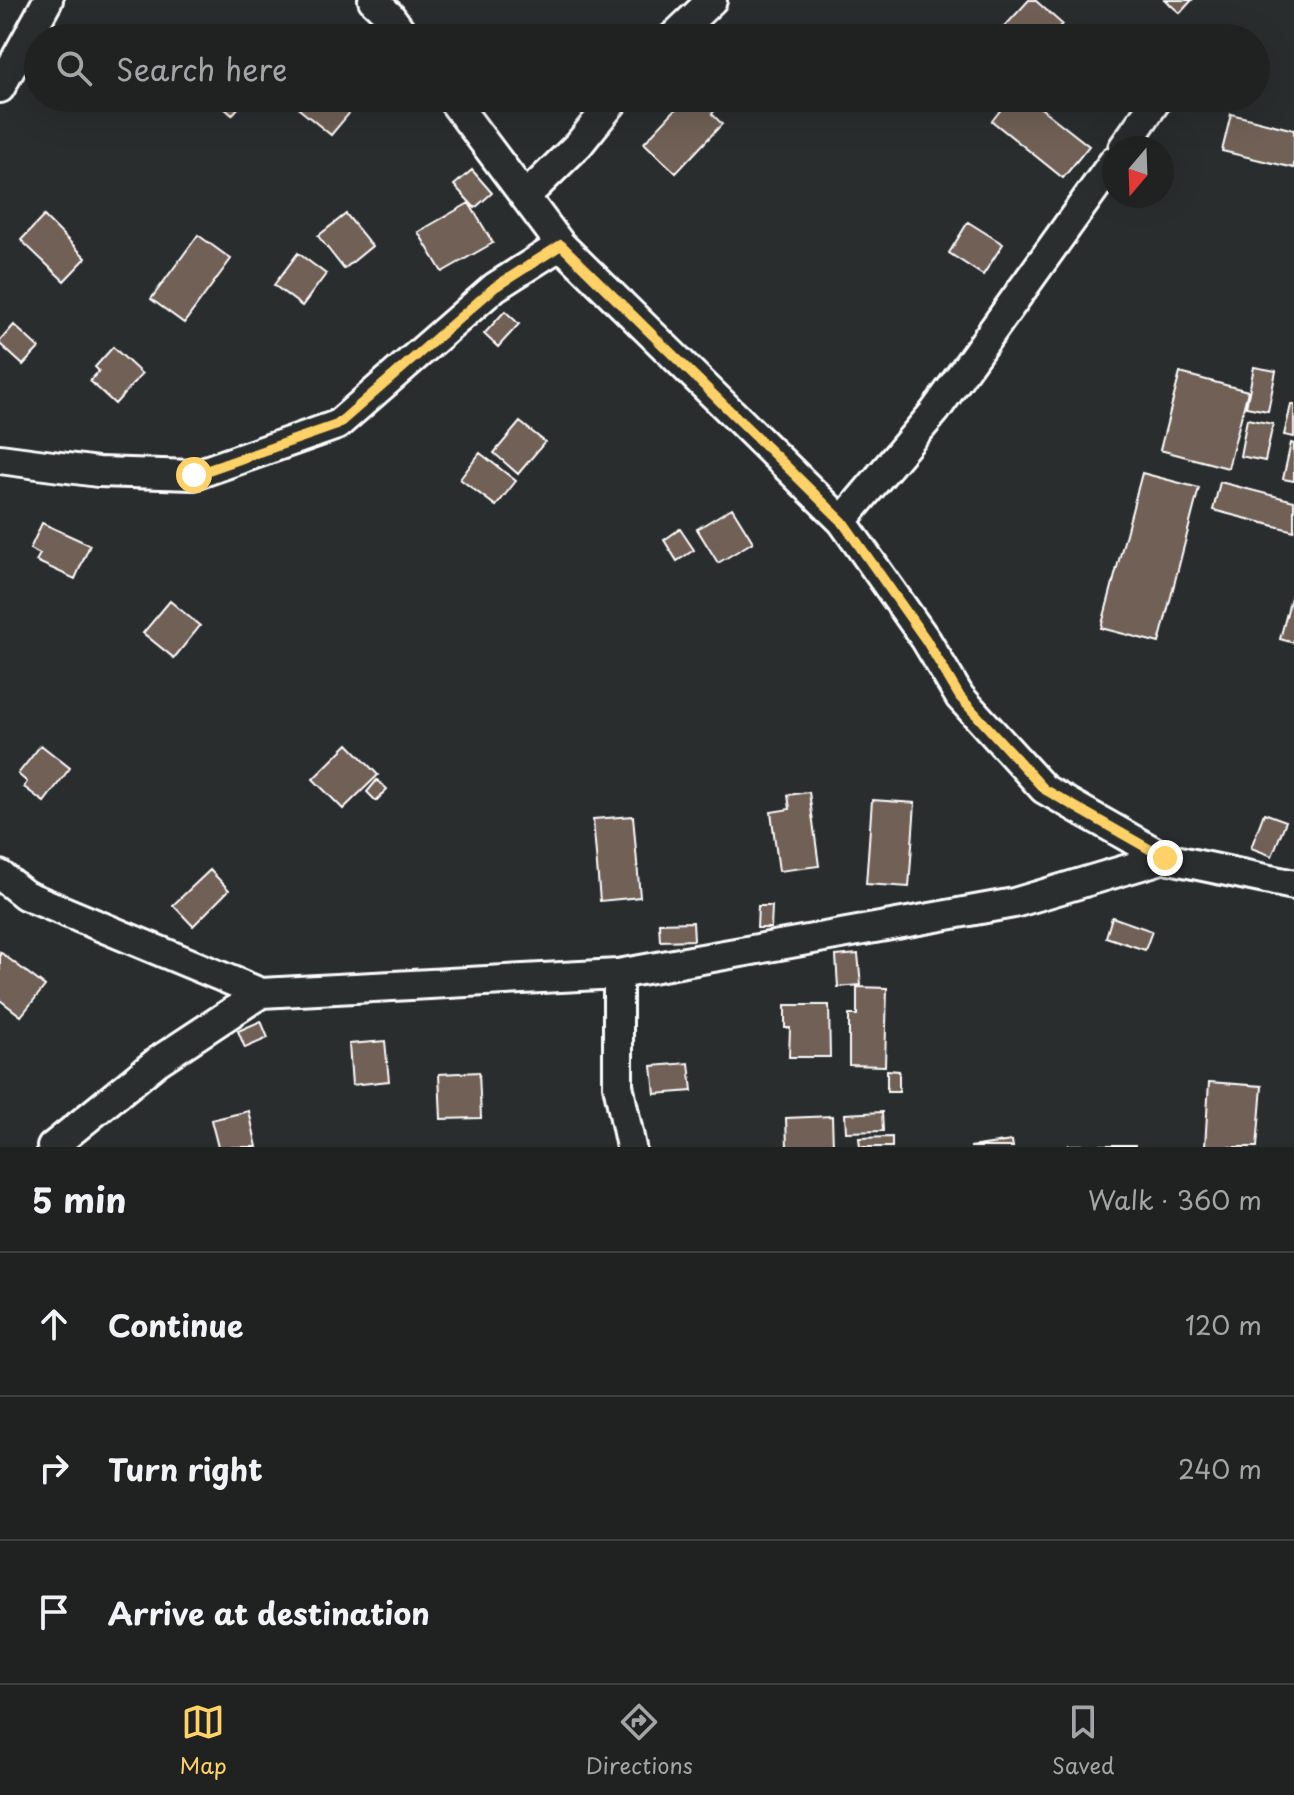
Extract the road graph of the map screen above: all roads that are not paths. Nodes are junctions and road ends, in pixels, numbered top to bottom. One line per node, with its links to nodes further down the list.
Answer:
1 (48, 0): 4 (street)
2 (373, 0): 5 (street)
3 (712, 0): 6 (street)
4 (35, 24)
5 (396, 24)
6 (687, 24)
7 (24, 44): 8 (street)
8 (0, 88)
9 (461, 112): 14 (street)
10 (605, 112): 14 (street)
11 (1148, 112): 12 (street)
12 (1131, 136)
13 (1102, 178): 17 (street)
14 (525, 197): 15 (street)
15 (561, 245): 16 (street); 17 (street)
16 (0, 459)
17 (842, 521): 18 (street)
18 (1165, 858): 20 (street); 21 (street)
19 (0, 875): 22 (street)
20 (1294, 885)
21 (618, 974): 22 (street); 24 (street)
22 (261, 993): 23 (street)
23 (52, 1147)
24 (631, 1147)

